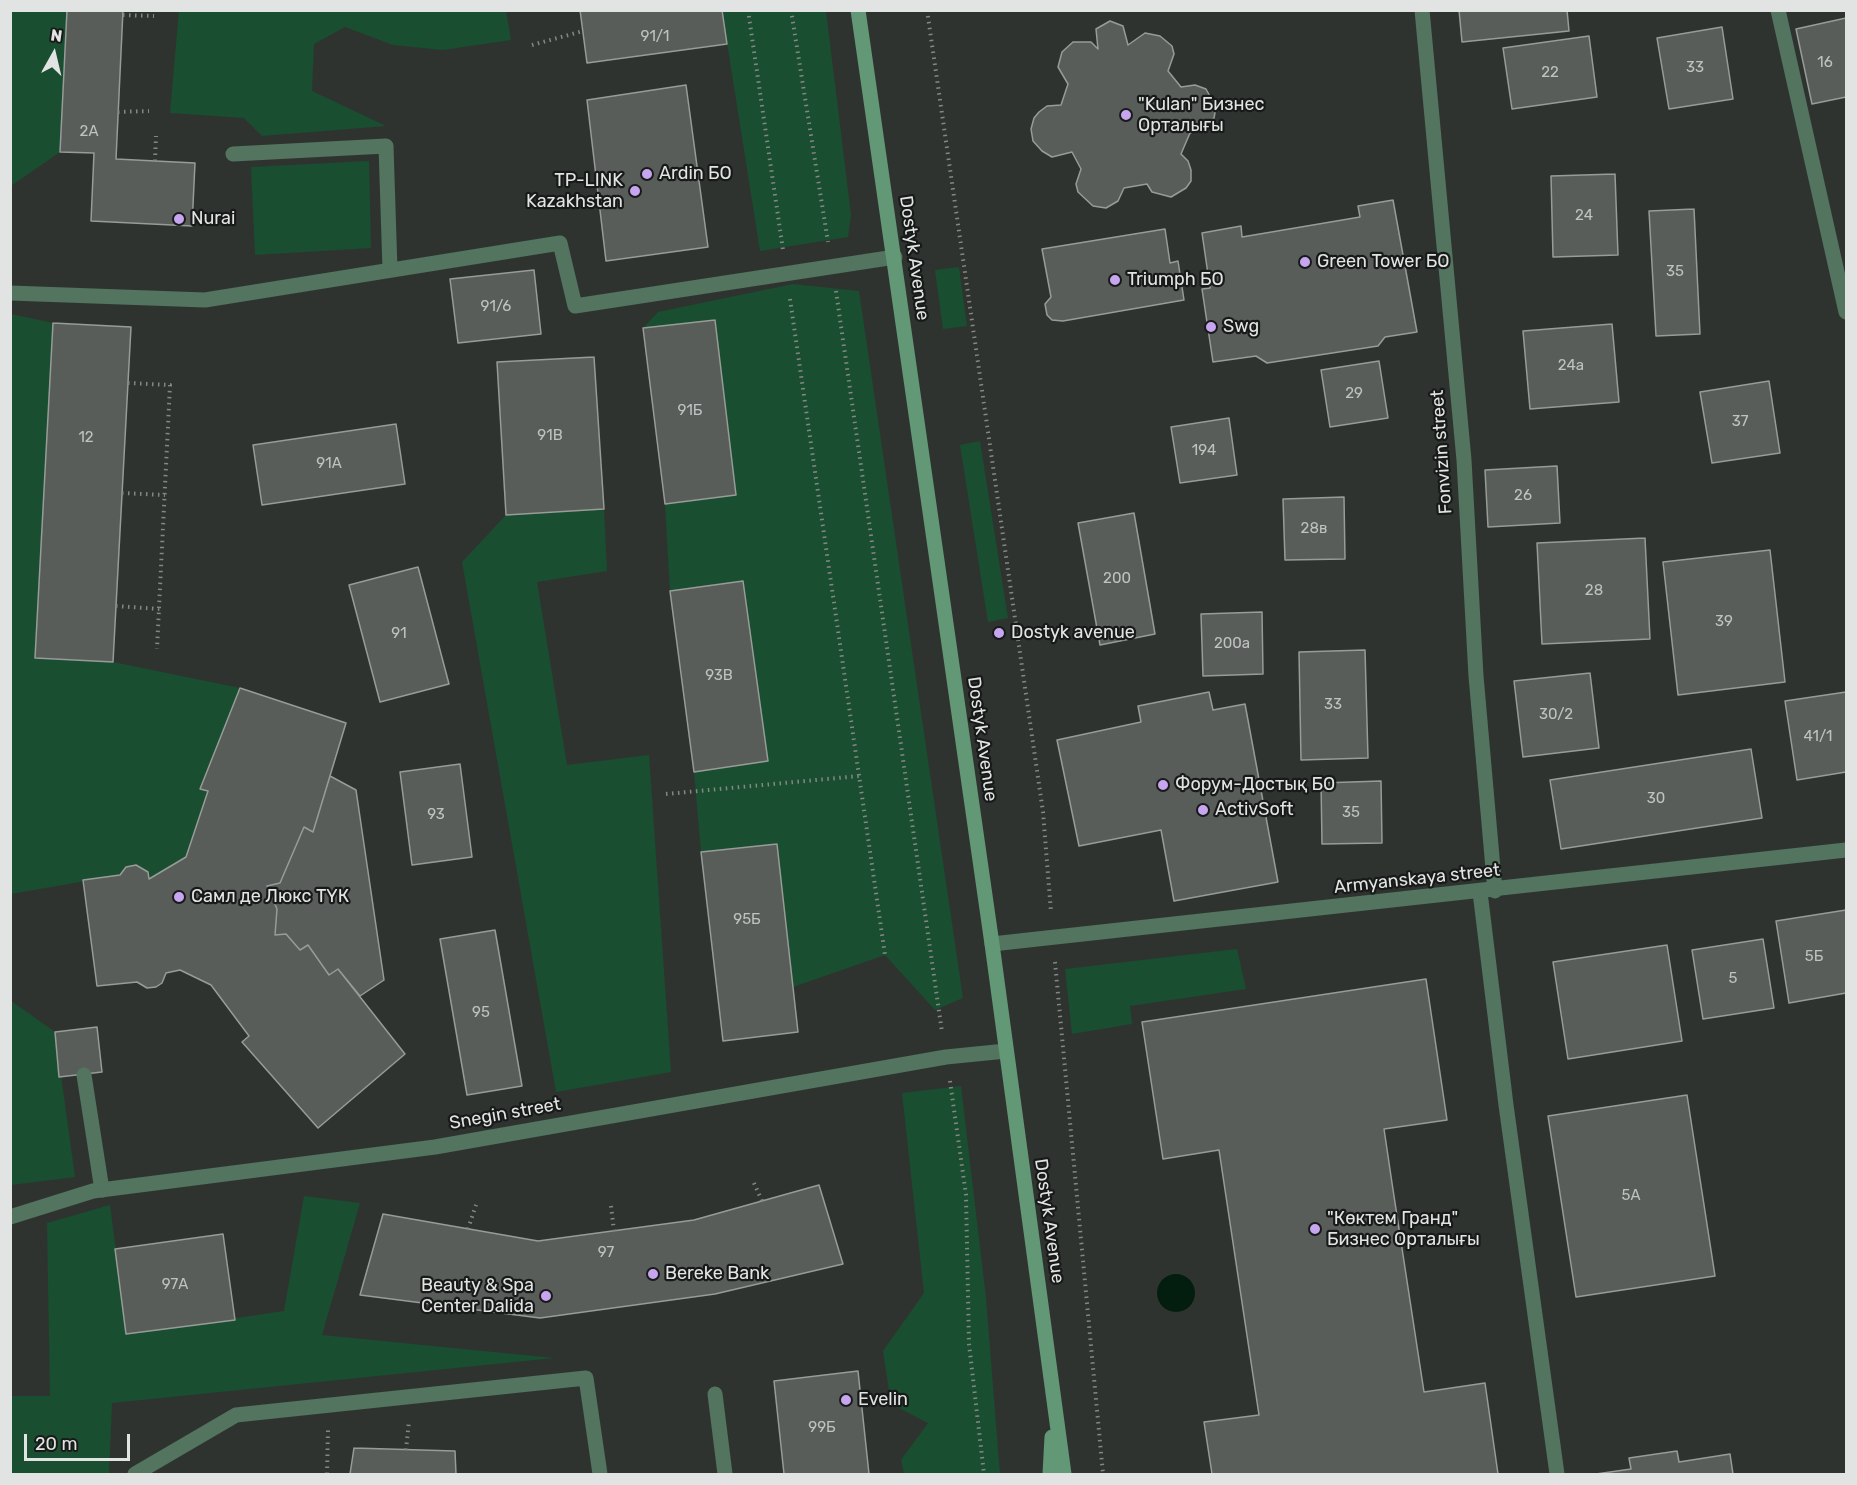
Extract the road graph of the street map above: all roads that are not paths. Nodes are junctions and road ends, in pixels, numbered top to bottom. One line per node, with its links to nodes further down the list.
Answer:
1 (858, 10): 5 (main road, Dostyk Avenue)
2 (1422, 10): 10 (street, Fonvizin street)
3 (1778, 10): 8 (street)
4 (233, 154): 6 (street)
5 (895, 257): 6 (street); 11 (main road, Dostyk Avenue)
6 (390, 270): 7 (street)
7 (10, 293)
8 (1846, 312)
9 (1846, 850): 10 (street, Armyanskaya street)
10 (1487, 891): 11 (street, Armyanskaya street); 23 (street, Fonvizin street)
11 (992, 945): 12 (main road, Dostyk Avenue)
12 (1006, 1051): 14 (street, Snegin street); 17 (main road, Dostyk Avenue)
13 (84, 1075): 14 (street)
14 (102, 1190): 15 (street, Snegin street)
15 (10, 1217)
16 (715, 1394): 20 (street)
17 (1054, 1401): 21 (main road); 22 (main road, Dostyk Avenue)
18 (135, 1474): 19 (street)
19 (600, 1474)
20 (725, 1474)
21 (1050, 1474)
22 (1064, 1474)
23 (1557, 1474)

